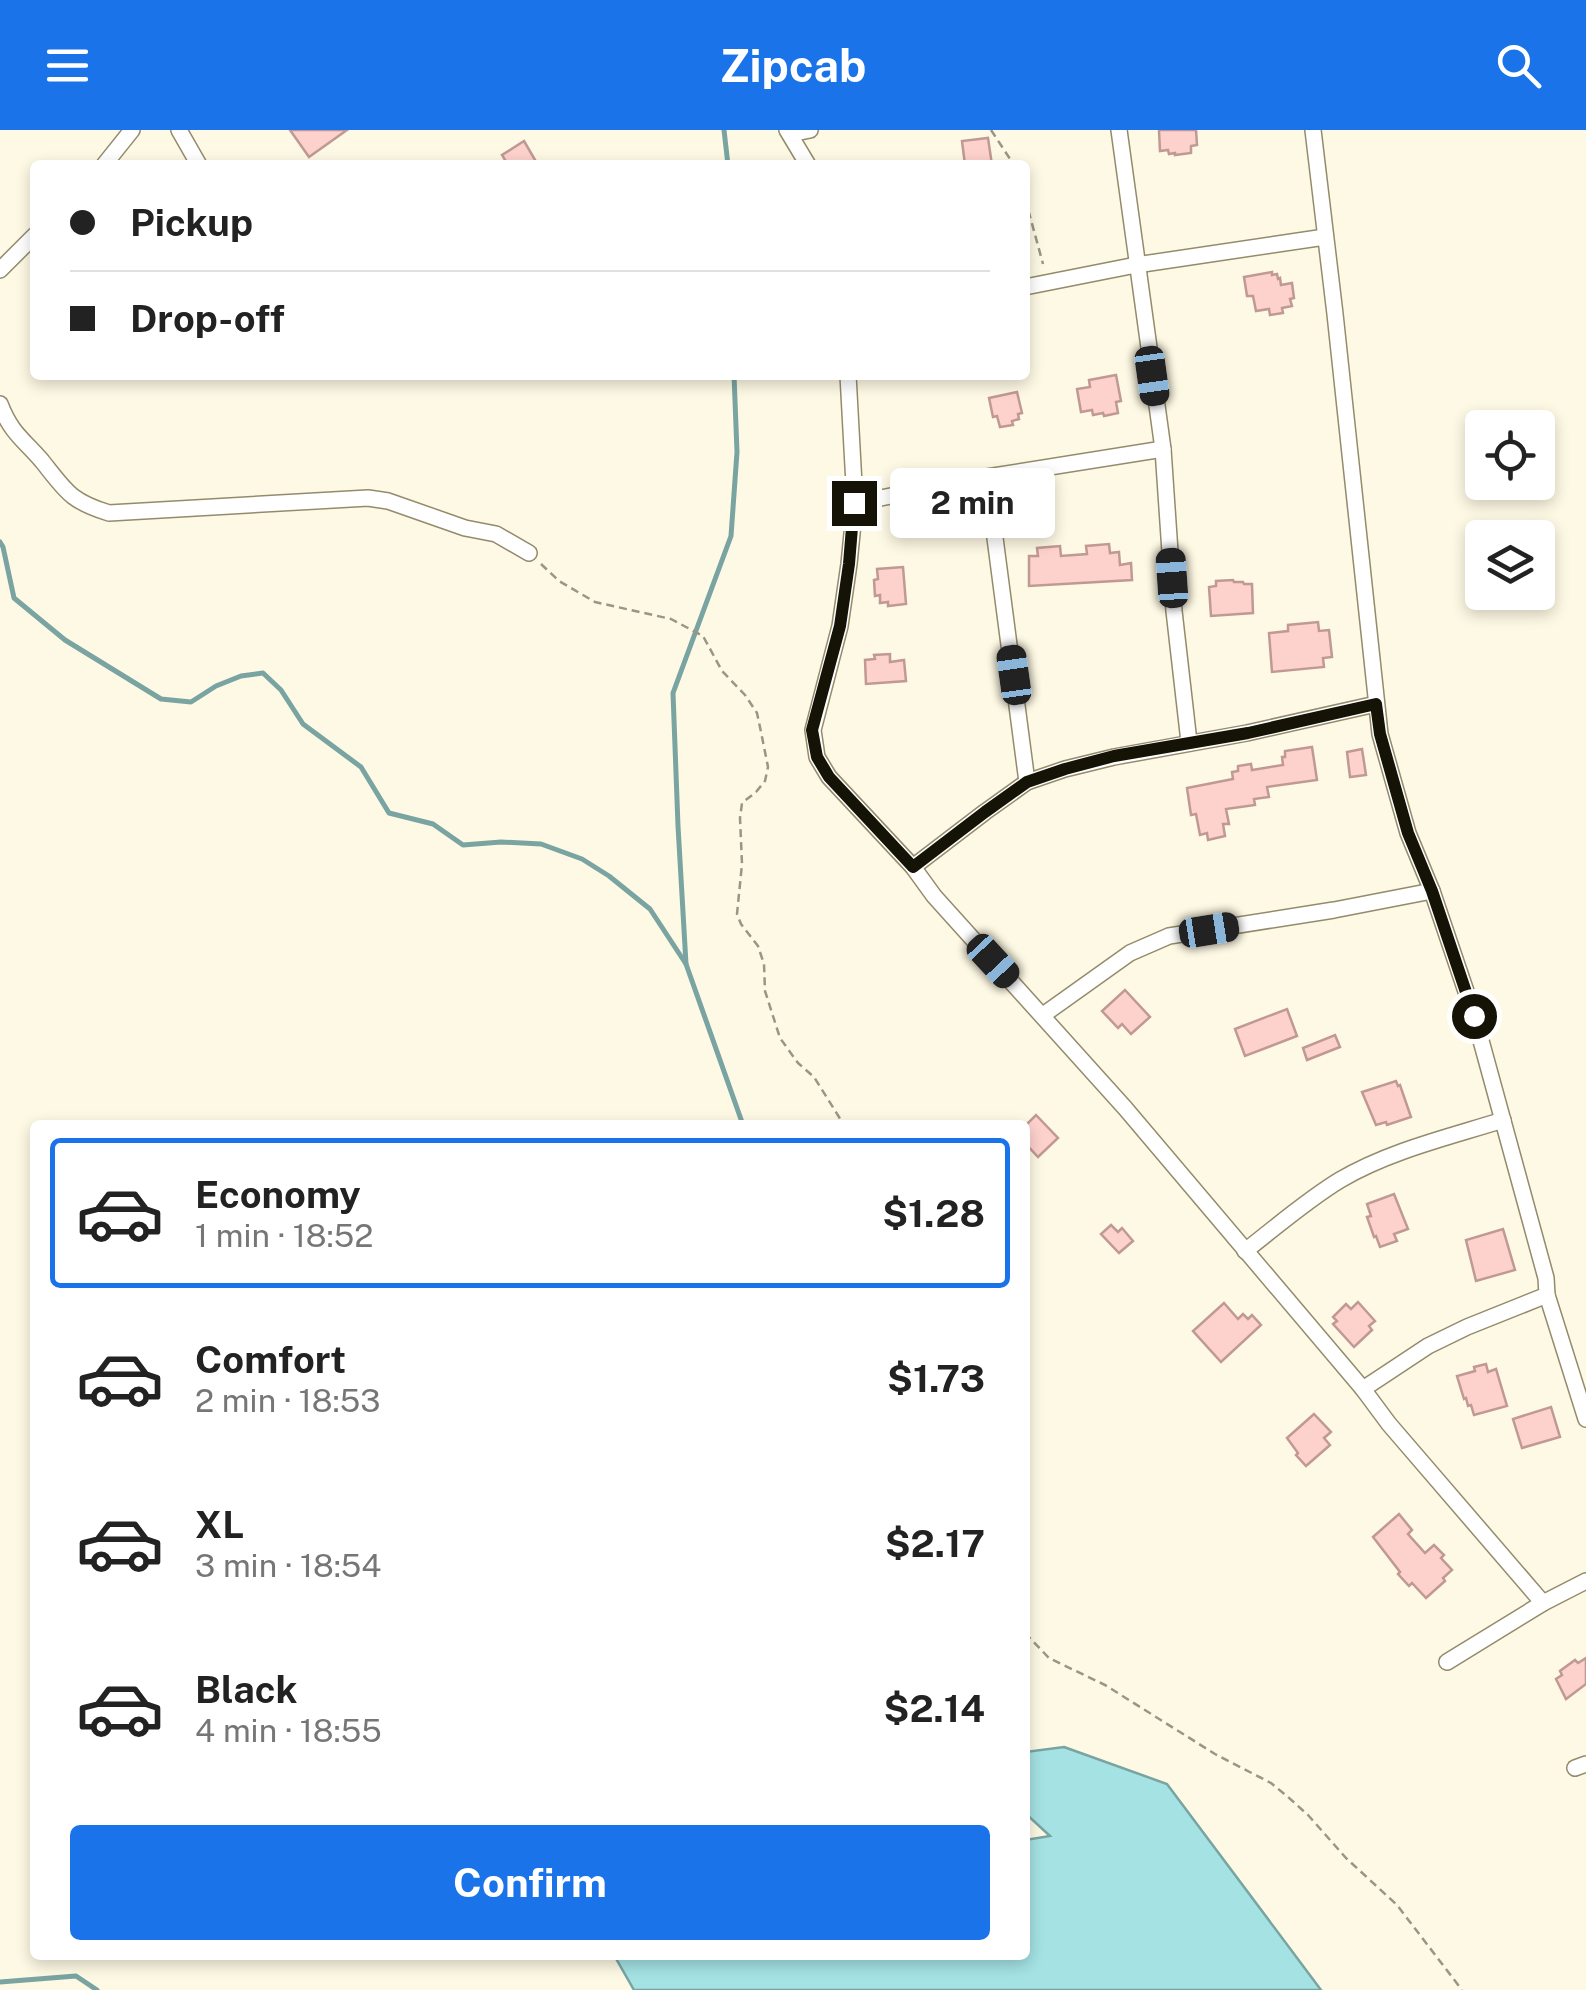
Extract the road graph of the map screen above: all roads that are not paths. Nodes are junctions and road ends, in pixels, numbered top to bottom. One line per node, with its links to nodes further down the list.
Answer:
1 (132, 130): 7 (street)
2 (179, 130): 8 (street)
3 (810, 130): 6 (street)
4 (1120, 130): 12 (street)
5 (1313, 130): 10 (street)
6 (788, 132): 9 (street)
7 (108, 160)
8 (196, 160)
9 (805, 160)
10 (1326, 237): 12 (street); 22 (street)
11 (30, 240): 13 (street)
12 (1136, 266): 14 (street); 18 (street)
13 (0, 270)
14 (1030, 286)
15 (848, 380): 20 (street)
16 (0, 404): 17 (street)
17 (6, 433): 21 (street)
18 (1163, 449): 19 (street); 23 (street)
19 (987, 477): 20 (street); 24 (street)
20 (854, 503): 25 (street)
21 (529, 553)
22 (1376, 704): 23 (street); 26 (street)
23 (1189, 742): 24 (street)
24 (1027, 782): 25 (street)
25 (913, 867): 27 (street)
26 (1432, 891): 27 (street); 28 (street)
27 (1043, 1014): 29 (street)
28 (1503, 1120): 29 (street); 30 (street)
29 (1245, 1251): 31 (street)
30 (1548, 1296): 31 (street); 32 (street)
31 (1364, 1389): 34 (street)
32 (1586, 1420)
33 (1586, 1581): 34 (street)
34 (1544, 1603): 35 (street)
35 (1448, 1662)

